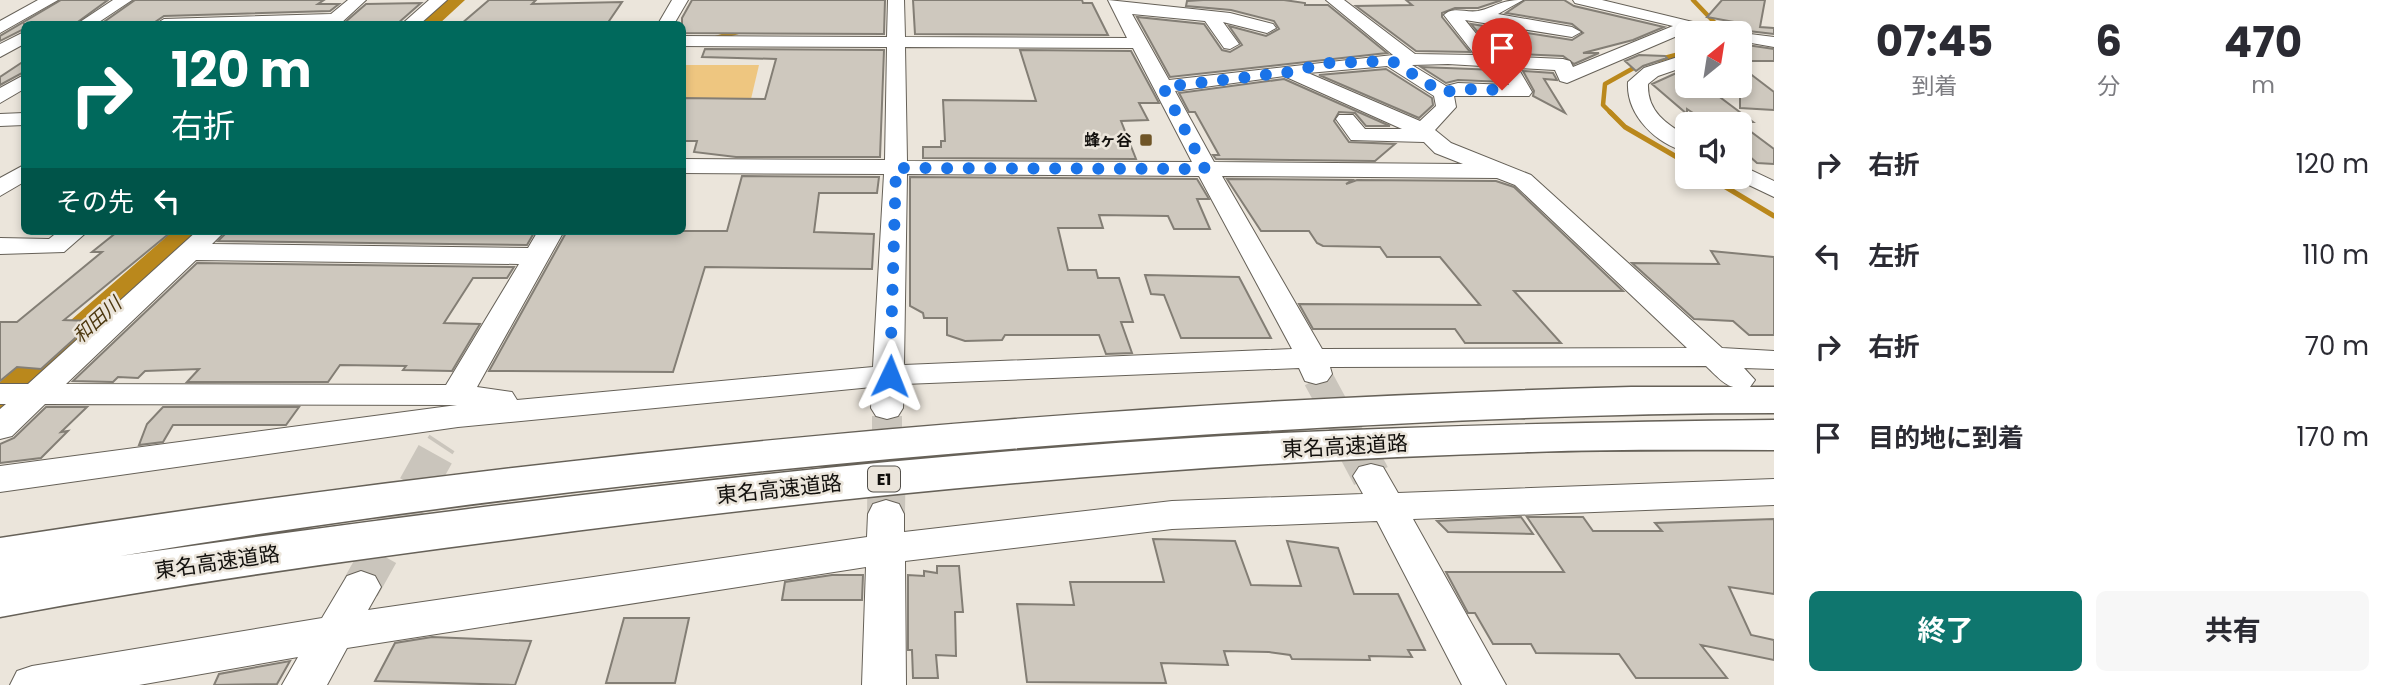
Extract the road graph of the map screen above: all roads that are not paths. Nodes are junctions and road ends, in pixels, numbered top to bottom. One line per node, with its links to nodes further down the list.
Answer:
1 (50, 0): 24 (street)
2 (124, 0): 16 (street)
3 (358, 0): 18 (street)
4 (680, 0): 21 (street)
5 (896, 0): 32 (street)
6 (1235, 0): 15 (street)
7 (1334, 0): 36 (street)
8 (1515, 0): 14 (street)
9 (1581, 0): 22 (street)
10 (446, 4): 19 (street); 20 (street)
11 (1118, 4): 13 (street); 33 (street)
12 (251, 8): 17 (street)
13 (1210, 16): 15 (street); 34 (street)
14 (1480, 16): 26 (street); 37 (street)
15 (1237, 20): 23 (street); 39 (street)
16 (90, 21)
17 (233, 21)
18 (334, 21)
19 (415, 21)
20 (437, 21)
21 (668, 21)
22 (1675, 23)
23 (1267, 28)
24 (0, 29): 25 (street)
25 (21, 29)
26 (1572, 32)
27 (1675, 32): 37 (street)
28 (1752, 38): 31 (street)
29 (21, 39): 35 (street)
30 (686, 41): 32 (street)
31 (1774, 41)
32 (895, 42): 33 (street); 50 (street)
33 (1140, 43): 41 (street)
34 (1230, 44)
35 (0, 52)
36 (1401, 61): 37 (street); 39 (street); 42 (street)
37 (1497, 62): 42 (street)
38 (1675, 65): 48 (street)
39 (1284, 73): 41 (street); 47 (street)
40 (14, 84): 43 (street)
41 (1163, 87): 51 (street)
42 (1443, 93): 47 (street)
43 (0, 97)
44 (21, 119): 46 (street)
45 (1346, 119): 47 (street)
46 (0, 120)
47 (1426, 133): 52 (street)
48 (1675, 137)
49 (686, 166): 50 (street)
50 (896, 168): 51 (street); 66 (street)
51 (1205, 169): 52 (street); 65 (street)
52 (1505, 171): 63 (street)
53 (21, 174): 55 (street)
54 (1752, 178): 56 (street)
55 (0, 189)
56 (1774, 190)
57 (70, 235): 60 (street)
58 (208, 235): 61 (street)
59 (549, 235): 62 (street)
60 (0, 246)
61 (189, 253): 62 (street); 68 (street)
62 (537, 256): 71 (street)
63 (1716, 356): 64 (street); 65 (street); 67 (street)
64 (1774, 360)
65 (1315, 368): 66 (street)
66 (890, 376): 70 (street); 71 (street)
67 (1756, 390): 78 (highway, 東名高速道路 / E1)
68 (39, 393): 69 (street); 71 (street); 72 (street)
69 (1, 394)
70 (887, 408)
71 (452, 418): 74 (street)
72 (0, 428)
73 (1774, 435): 80 (highway, 東名高速道路 / E1)
74 (0, 479)
75 (1380, 490): 76 (street); 77 (street); 85 (street)
76 (1774, 492)
77 (886, 532): 81 (street); 84 (street)
78 (0, 557)
79 (361, 587): 81 (street)
80 (0, 596)
81 (333, 633): 82 (street); 83 (street)
82 (32, 685)
83 (304, 685)
84 (884, 685)
85 (1485, 685)

